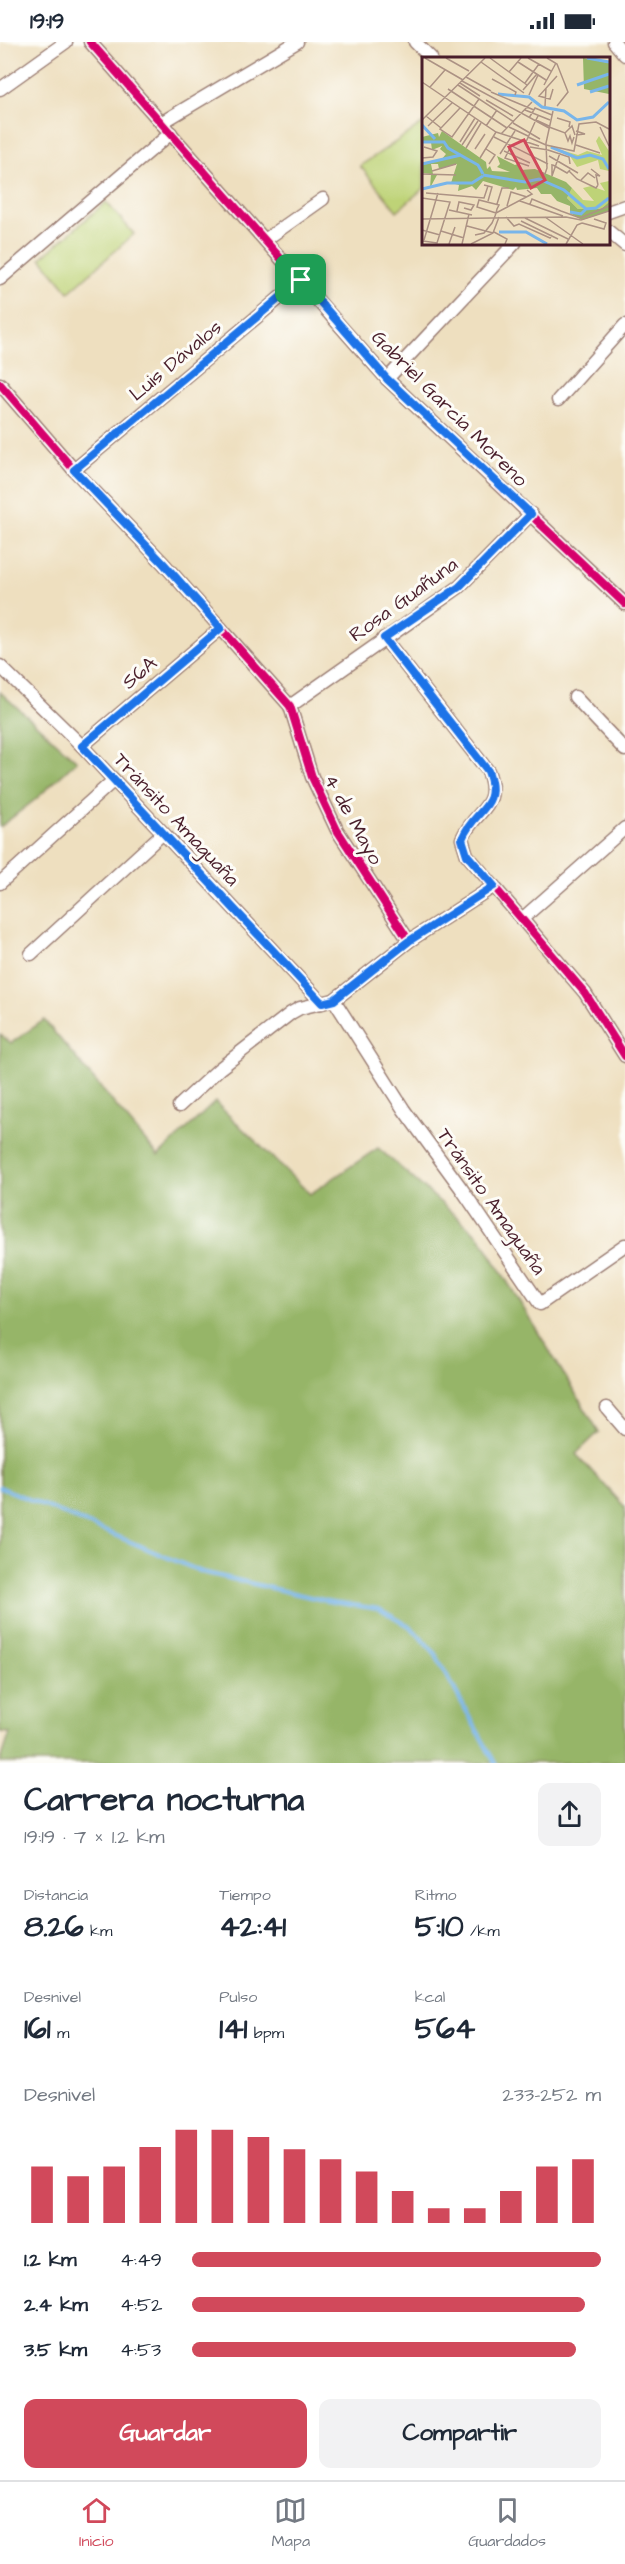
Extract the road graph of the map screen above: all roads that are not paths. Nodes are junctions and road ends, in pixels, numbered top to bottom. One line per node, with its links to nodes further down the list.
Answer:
1 (66, 42): 8 (street)
2 (90, 42): 9 (street, Gabriel García Moreno)
3 (297, 42): 9 (street)
4 (415, 42): 7 (street)
5 (614, 42): 6 (street)
6 (625, 55)
7 (430, 57)
8 (0, 89)
9 (161, 123): 10 (street, Gabriel García Moreno)
10 (171, 133): 15 (street, Gabriel García Moreno); 18 (street)
11 (323, 199): 15 (street)
12 (625, 206): 13 (street)
13 (610, 212)
14 (610, 232): 17 (street)
15 (265, 240): 19 (street, Gabriel García Moreno)
16 (513, 244): 21 (street)
17 (625, 245)
18 (0, 279)
19 (301, 280): 21 (street, Gabriel García Moreno); 24 (street, Luis Dávalos)
20 (625, 325): 23 (street)
21 (387, 379): 25 (street, Gabriel García Moreno)
22 (0, 384): 24 (street, 4 de Mayo)
23 (558, 400)
24 (74, 470): 27 (street, 4 de Mayo)
25 (531, 514): 26 (street, Gabriel García Moreno); 28 (street, Rosa Guañuna)
26 (625, 604)
27 (221, 628): 31 (street, 4 de Mayo); 32 (street, S6A)
28 (384, 638): 31 (street, Rosa Guañuna); 38 (street)
29 (0, 666): 32 (street, Tránsito Amaguaña)
30 (575, 697): 33 (street)
31 (290, 706): 40 (street, 4 de Mayo)
32 (82, 746): 34 (street, Tránsito Amaguaña)
33 (625, 750)
34 (114, 780): 35 (street, Tránsito Amaguaña); 37 (street)
35 (163, 833): 41 (street); 42 (street, Tránsito Amaguaña)
36 (623, 834): 39 (street)
37 (0, 883)
38 (494, 886): 39 (street); 40 (street)
39 (522, 919): 43 (street)
40 (409, 941): 42 (street)
41 (31, 954)
42 (328, 1002): 44 (street); 45 (street, Tránsito Amaguaña)
43 (625, 1056)
44 (179, 1106)
45 (625, 1245)
46 (607, 1408): 47 (street)
47 (625, 1429)

